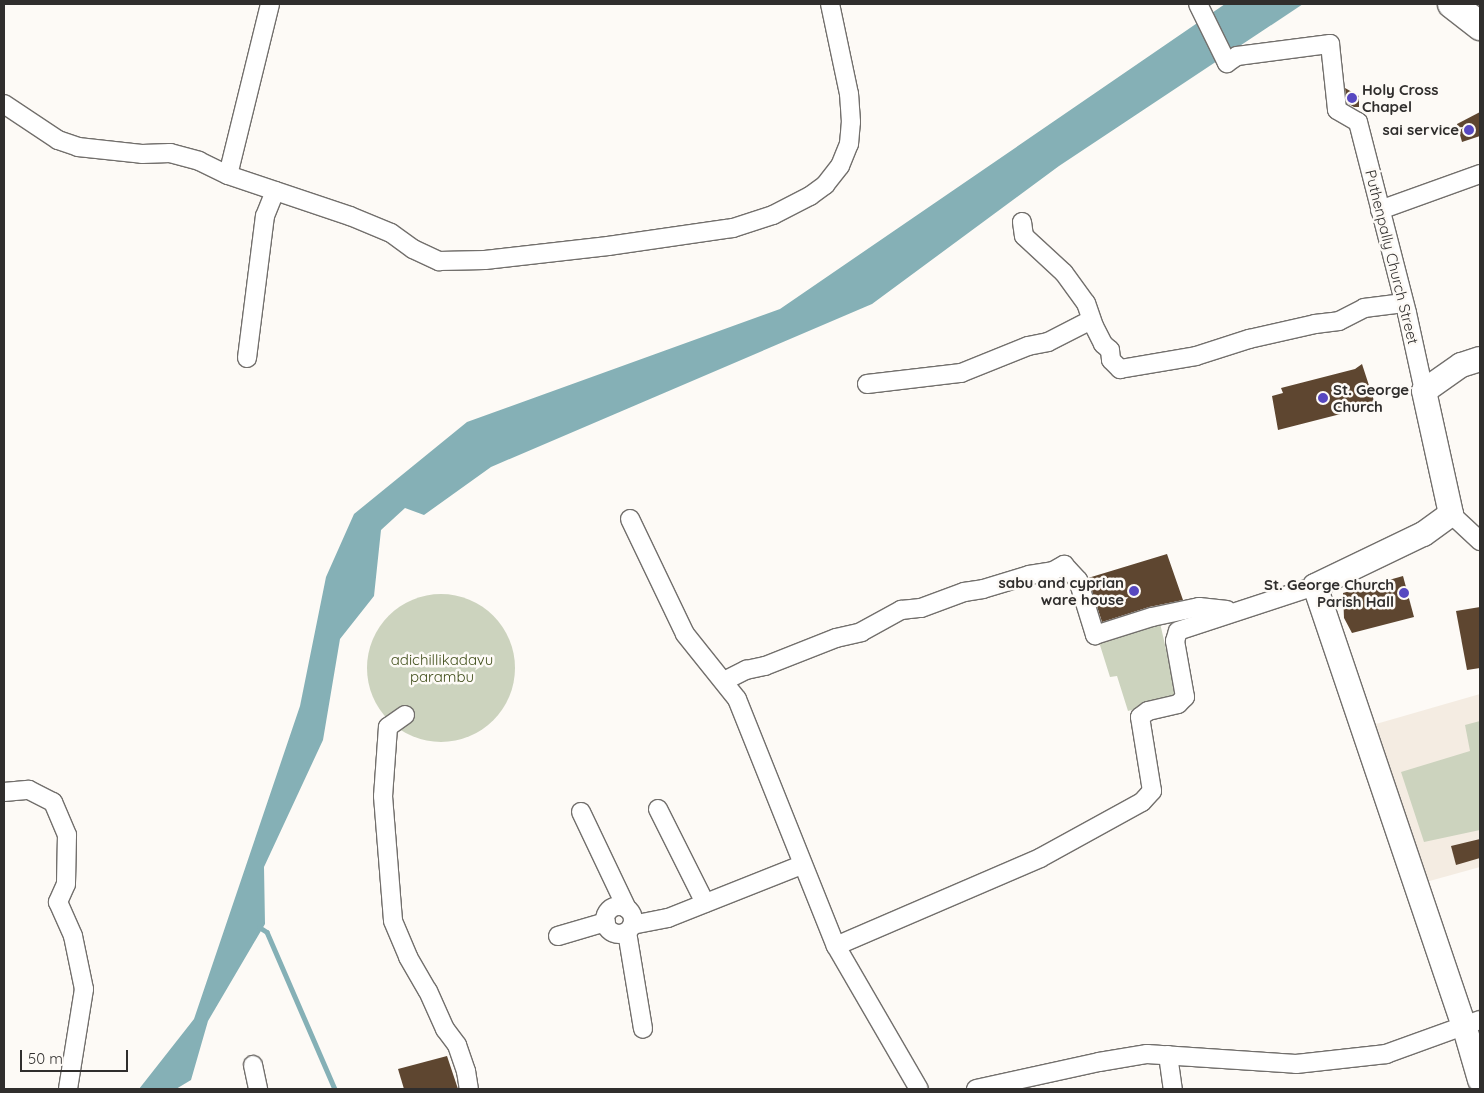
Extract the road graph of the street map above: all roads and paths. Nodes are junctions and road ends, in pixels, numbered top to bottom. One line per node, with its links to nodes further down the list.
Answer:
1 (270, 4): 8 (street)
2 (830, 4): 9 (street)
3 (1198, 4): 10 (street, Puthenpally Church Street)
4 (1452, 4): 5 (highway)
5 (1480, 26)
6 (4, 104): 8 (street)
7 (1480, 174): 10 (street)
8 (228, 175): 9 (street)
9 (275, 191): 14 (street)
10 (1380, 210): 12 (street, Puthenpally Church Street)
11 (1022, 222): 13 (street)
12 (1404, 303): 13 (street); 17 (street, Puthenpally Church Street)
13 (1091, 320): 16 (street)
14 (247, 358)
15 (1480, 359): 17 (main road)
16 (867, 384)
17 (1424, 391): 18 (main road)
18 (1451, 514): 20 (street); 21 (main road)
19 (630, 519): 23 (street)
20 (1480, 542)
21 (1315, 586): 22 (street); 33 (main road)
22 (1235, 611): 23 (street); 32 (street)
23 (724, 680): 28 (street)
24 (405, 715): 40 (street)
25 (4, 792): 38 (street)
26 (658, 809): 29 (street)
27 (581, 812): 30 (street)
28 (802, 865): 29 (street); 32 (street)
29 (705, 903): 30 (street)
30 (629, 922): 31 (street); 34 (street)
31 (558, 936)
32 (836, 946): 41 (street)
33 (1472, 1023): 35 (street); 37 (main road)
34 (643, 1029)
35 (1168, 1055): 42 (street); 43 (street)
36 (253, 1065): 39 (street)
37 (1480, 1080)
38 (68, 1089)
39 (258, 1089)
40 (469, 1089)
41 (919, 1089)
42 (976, 1089)
43 (1173, 1089)

